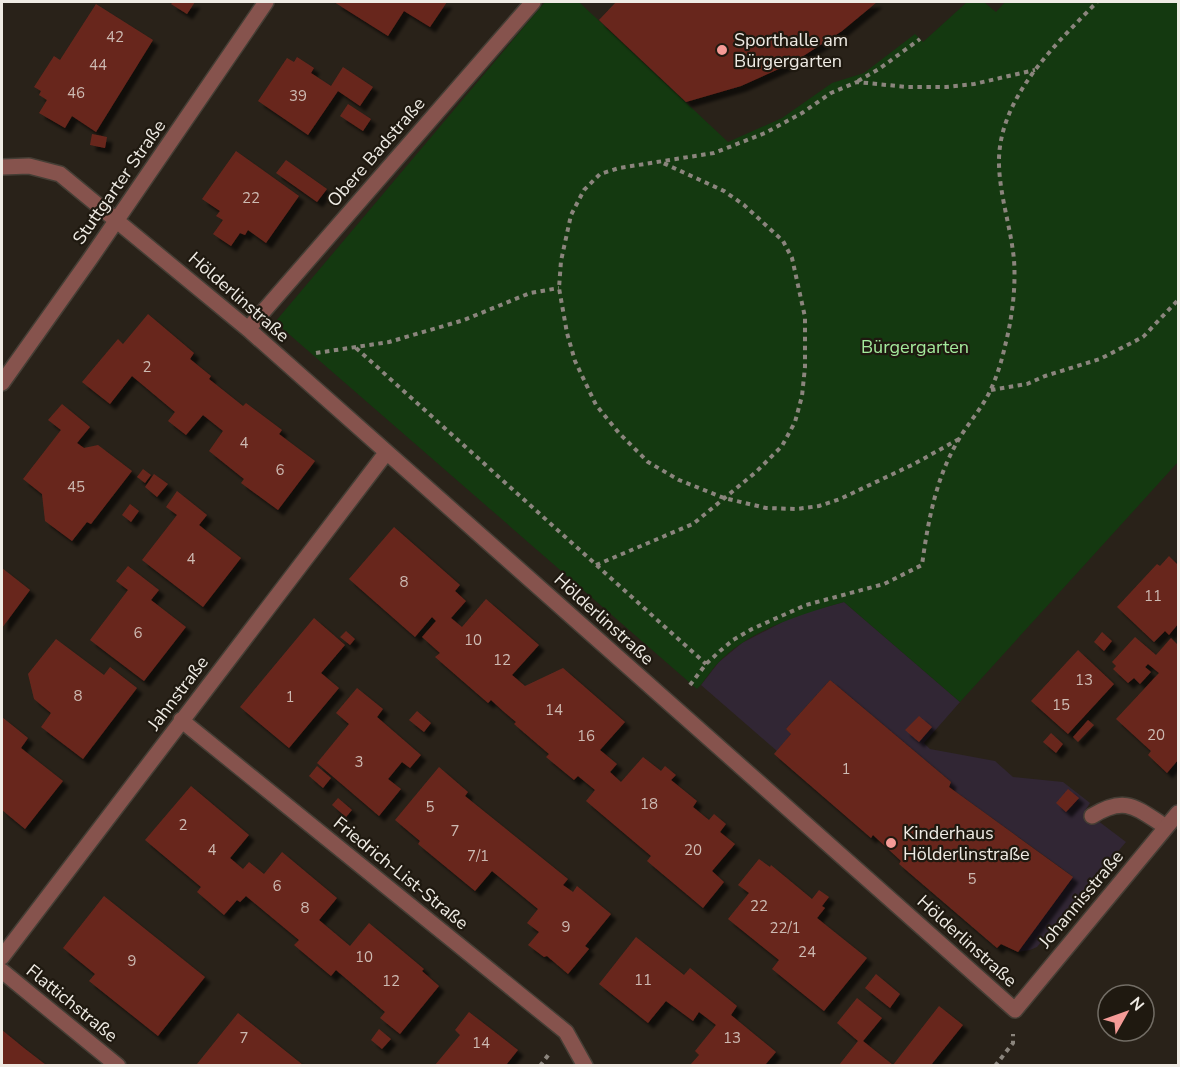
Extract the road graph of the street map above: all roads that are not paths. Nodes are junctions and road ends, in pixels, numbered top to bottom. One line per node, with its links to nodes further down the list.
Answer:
1 (266, 2): 4 (street, Stuttgarter Straße)
2 (533, 2): 5 (street, Obere Badstraße)
3 (2, 167): 4 (street, Hölderlinstraße)
4 (117, 220): 5 (street, Hölderlinstraße); 6 (street, Stuttgarter Straße)
5 (248, 329): 7 (street, Hölderlinstraße)
6 (2, 383)
7 (386, 453): 8 (street, Jahnstraße); 13 (street, Hölderlinstraße)
8 (181, 720): 11 (street, Jahnstraße); 15 (street, Friedrich-List-Straße)
9 (1092, 816): 10 (street)
10 (1174, 821): 13 (street, Johannisstraße)
11 (2, 957)
12 (2, 970): 14 (street, Flattichstraße)
13 (1015, 1010)
14 (118, 1065)
15 (585, 1065)

